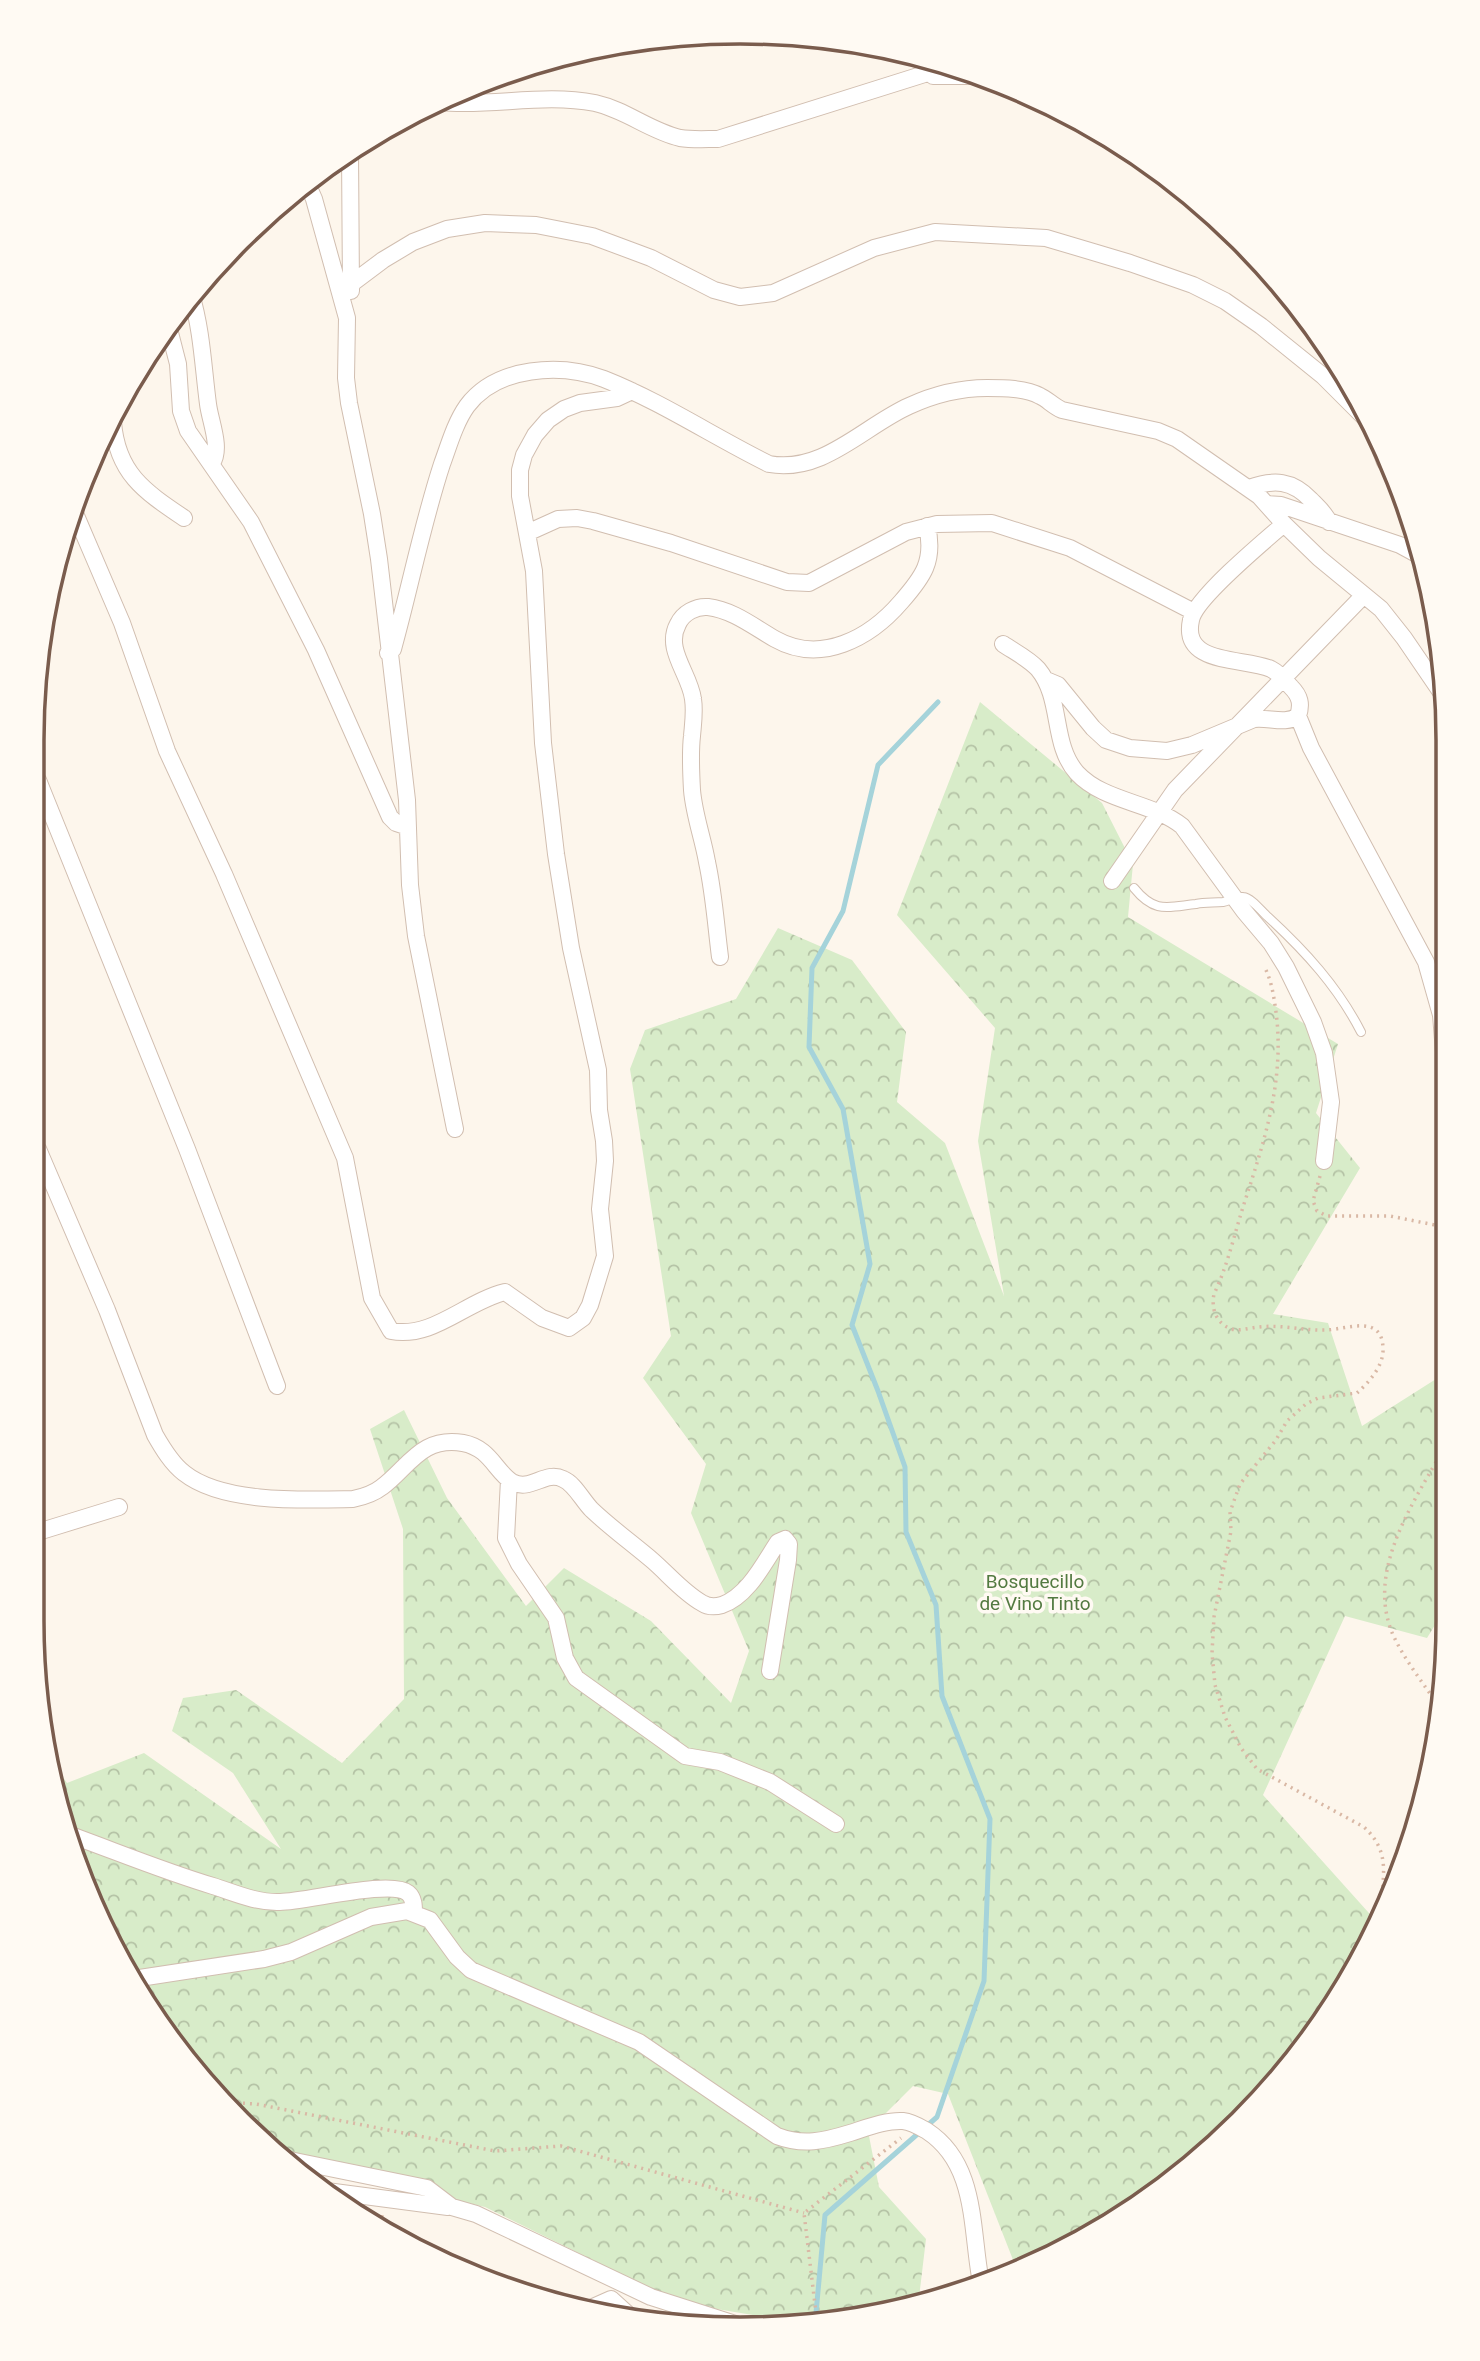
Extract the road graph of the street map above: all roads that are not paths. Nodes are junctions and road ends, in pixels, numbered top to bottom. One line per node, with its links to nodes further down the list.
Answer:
1 (932, 71): 2 (street)
2 (925, 73): 3 (street); 4 (street)
3 (947, 76)
4 (462, 102)
5 (350, 163): 7 (street)
6 (311, 192): 9 (street)
7 (351, 284): 9 (street); 12 (street)
8 (195, 308): 14 (street)
9 (347, 318): 27 (street)
10 (172, 338): 14 (street)
11 (632, 391): 15 (street); 22 (street); 27 (street)
12 (1347, 400)
13 (114, 437): 17 (street)
14 (212, 463): 35 (street)
15 (1249, 488): 16 (street); 18 (street)
16 (1267, 504): 18 (street); 20 (street)
17 (184, 518)
18 (1329, 522): 23 (street)
19 (79, 523): 22 (street)
20 (1284, 524): 24 (street); 25 (street)
21 (928, 526): 22 (street); 25 (street); 39 (street)
22 (527, 533)
23 (1410, 549)
24 (1364, 595): 28 (street); 30 (street)
25 (1192, 611): 28 (street)
26 (1003, 644): 29 (street)
27 (388, 653): 35 (street)
28 (1284, 678): 31 (street); 32 (street)
29 (1046, 680): 32 (street); 34 (street)
30 (1434, 681)
31 (1298, 716): 32 (street); 40 (street)
32 (1238, 726): 34 (street)
33 (44, 797): 45 (street)
34 (1160, 813): 36 (street); 38 (street)
35 (408, 827): 42 (street)
36 (1112, 881)
37 (1134, 888): 38 (lane)
38 (1235, 898): 41 (lane); 43 (street)
39 (720, 957)
40 (1436, 997)
41 (1361, 1032)
42 (455, 1129)
43 (1324, 1161)
44 (44, 1163): 46 (street)
45 (277, 1386)
46 (509, 1480): 49 (street); 50 (street)
47 (119, 1507): 48 (street)
48 (44, 1530)
49 (770, 1671)
50 (836, 1824)
51 (79, 1838): 52 (street)
52 (414, 1913): 53 (street); 57 (street)
53 (142, 1978)
54 (304, 2163): 56 (street)
55 (344, 2193): 56 (street)
56 (452, 2207): 60 (street)
57 (980, 2274)
58 (601, 2303): 59 (street)
59 (619, 2306)
60 (705, 2316)

